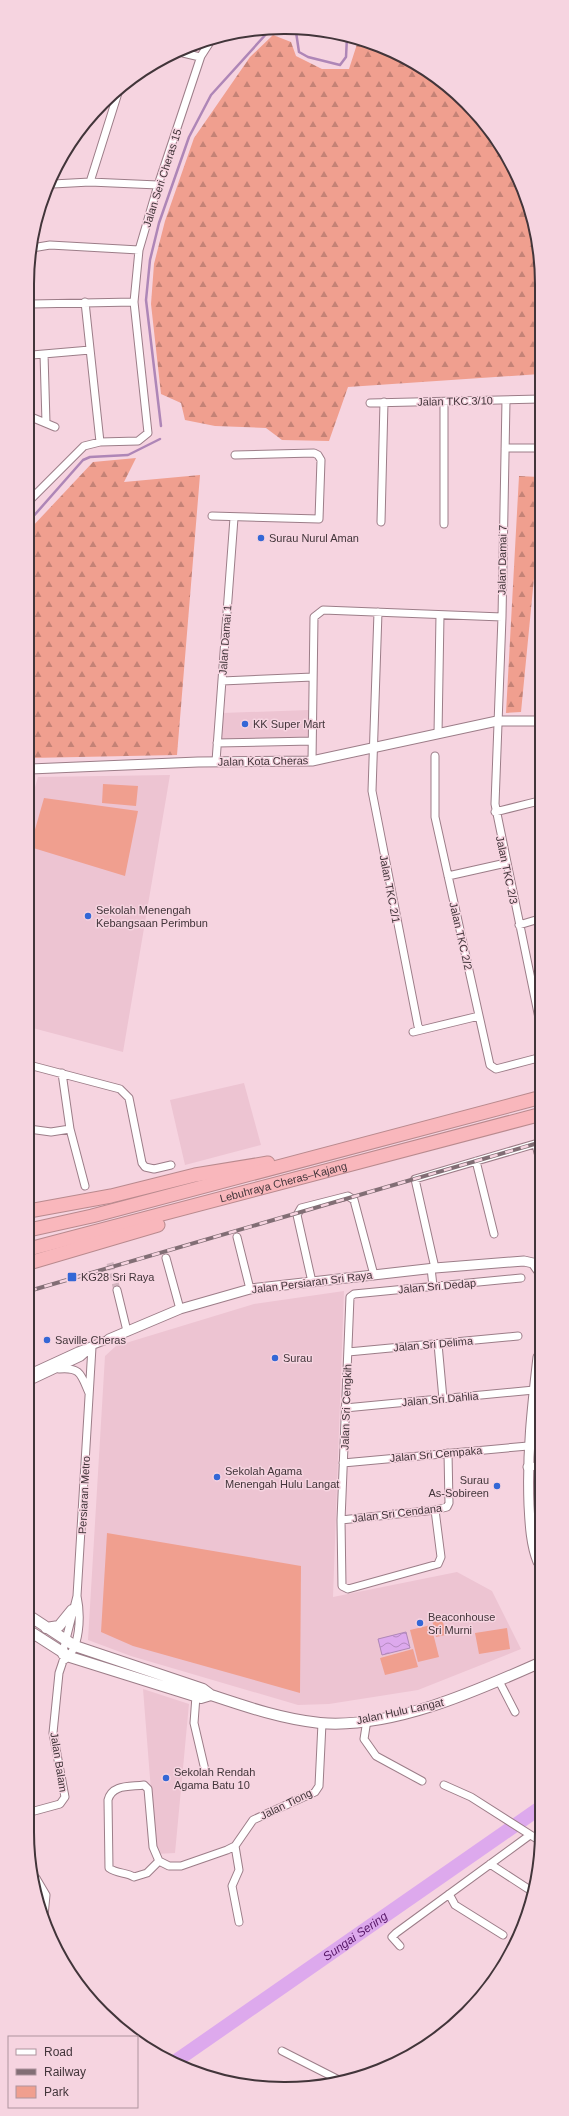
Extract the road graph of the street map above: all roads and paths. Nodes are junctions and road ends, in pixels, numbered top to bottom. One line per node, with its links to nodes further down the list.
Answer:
1 (207, 46): 3 (street, Jalan Seri Cheras 15)
2 (187, 54): 3 (street)
3 (200, 57): 7 (street, Jalan Seri Cheras 15)
4 (116, 99): 5 (street)
5 (90, 182): 6 (street); 7 (street)
6 (55, 184)
7 (158, 185): 9 (street, Jalan Seri Cheras 15)
8 (37, 247): 9 (street)
9 (139, 250): 11 (street, Jalan Seri Cheras 15)
10 (85, 302): 11 (street); 12 (street); 13 (street)
11 (134, 302): 24 (street, Jalan Seri Cheras 15)
12 (34, 304)
13 (90, 350): 14 (street); 24 (street)
14 (44, 354): 15 (street); 22 (street)
15 (34, 356)
16 (535, 399): 17 (street, Jalan TKC 3/10)
17 (506, 400): 20 (street, Jalan TKC 3/10); 25 (street, Jalan Damai 7)
18 (370, 402): 19 (street, Jalan TKC 3/10)
19 (384, 402): 20 (street, Jalan TKC 3/10); 31 (street)
20 (444, 402): 32 (street)
21 (34, 418): 22 (street)
22 (46, 423): 23 (street)
23 (55, 427)
24 (100, 442): 28 (street)
25 (505, 448): 26 (street); 35 (street, Jalan Damai 7)
26 (535, 448)
27 (235, 455): 30 (street)
28 (34, 496)
29 (212, 516): 30 (street)
30 (234, 518): 37 (street, Jalan Damai 1)
31 (381, 522)
32 (444, 524)
33 (378, 612): 34 (street); 36 (street); 43 (street, Jalan TKC 2/1)
34 (440, 615): 35 (street); 40 (street)
35 (502, 617): 38 (street, Jalan Damai 7)
36 (313, 677): 37 (street); 41 (street)
37 (222, 681): 42 (street, Jalan Damai 1)
38 (497, 721): 39 (street, Jalan Kota Cheras); 40 (street, Jalan Kota Cheras); 49 (street, Jalan TKC 2/3)
39 (535, 721)
40 (438, 734): 43 (street, Jalan Kota Cheras)
41 (312, 741): 42 (street); 45 (street)
42 (216, 743): 46 (street, Jalan Damai 1)
43 (374, 747): 45 (street, Jalan Kota Cheras); 56 (street, Jalan TKC 2/1)
44 (435, 756): 51 (street, Jalan TKC 2/2)
45 (312, 761): 46 (street, Jalan Kota Cheras)
46 (216, 762): 47 (street, Jalan Kota Cheras)
47 (34, 768)
48 (535, 802): 49 (street)
49 (495, 812): 50 (street, Jalan TKC 2/3)
50 (506, 863): 51 (street); 53 (street, Jalan TKC 2/3)
51 (448, 876): 55 (street, Jalan TKC 2/2)
52 (535, 920): 53 (street)
53 (519, 924): 54 (street, Jalan TKC 2/3)
54 (535, 1003)
55 (479, 1016): 56 (street); 58 (street, Jalan TKC 2/2)
56 (421, 1030): 57 (street)
57 (413, 1032)
58 (535, 1059)
59 (34, 1066): 60 (street)
60 (62, 1073): 63 (street); 68 (street)
61 (535, 1099): 65 (highway, Lebuhraya Cheras–Kajang)
62 (535, 1116): 70 (highway, Lebuhraya Cheras–Kajang)
63 (70, 1129): 64 (street); 69 (street)
64 (34, 1130)
65 (378, 1142): 71 (highway); 72 (highway, Lebuhraya Cheras–Kajang)
66 (535, 1145): 67 (street)
67 (476, 1162): 73 (street); 79 (street)
68 (171, 1165)
69 (85, 1186)
70 (229, 1198): 75 (highway, Lebuhraya Cheras–Kajang); 77 (highway)
71 (34, 1210)
72 (34, 1229)
73 (494, 1234)
74 (237, 1238): 84 (street)
75 (34, 1249)
76 (166, 1258): 87 (street)
77 (34, 1262)
78 (535, 1266): 79 (street, Jalan Persiaran Sri Raya)
79 (433, 1268): 80 (street, Jalan Persiaran Sri Raya); 83 (street)
80 (374, 1275): 82 (street, Jalan Persiaran Sri Raya); 82 (street)
81 (521, 1278): 83 (street, Jalan Sri Dedap)
82 (312, 1282): 84 (street, Jalan Persiaran Sri Raya)
83 (432, 1286): 86 (street, Jalan Sri Dedap)
84 (250, 1289): 87 (street, Jalan Persiaran Sri Raya)
85 (117, 1290): 88 (street)
86 (354, 1294): 93 (street, Jalan Sri Cengkih)
87 (180, 1309): 88 (street, Jalan Persiaran Sri Raya)
88 (127, 1331): 90 (street, Jalan Persiaran Sri Raya)
89 (518, 1336): 91 (street, Jalan Sri Delima)
90 (108, 1339): 92 (street, Jalan Persiaran Sri Raya)
91 (438, 1344): 93 (street, Jalan Sri Delima); 99 (street)
92 (92, 1347): 94 (street); 95 (street); 98 (street, Persiaran Metro)
93 (348, 1352): 100 (street, Jalan Sri Cengkih)
94 (51, 1370): 96 (street); 98 (street, Persiaran Metro)
95 (34, 1371)
96 (34, 1379)
97 (535, 1394): 99 (street, Jalan Sri Dahlia); 101 (street)
98 (90, 1395): 109 (street, Persiaran Metro)
99 (443, 1399): 100 (street, Jalan Sri Dahlia)
100 (345, 1408): 103 (street, Jalan Sri Cengkih)
101 (528, 1446): 102 (street, Jalan Sri Cempaka); 105 (street)
102 (448, 1453): 103 (street, Jalan Sri Cempaka); 106 (street, Jalan Sri Cendana)
103 (343, 1463): 107 (street, Jalan Sri Cengkih)
104 (535, 1466): 105 (street)
105 (527, 1467): 108 (street)
106 (435, 1510): 107 (street, Jalan Sri Cendana); 107 (street, Jalan Sri Cengkih)
107 (341, 1520)
108 (535, 1548)
109 (78, 1596): 110 (street, Persiaran Metro); 114 (street, Persiaran Metro)
110 (72, 1610): 112 (main road); 114 (street, Persiaran Metro)
111 (34, 1620): 112 (main road, Jalan Hulu Langat)
112 (46, 1628): 114 (main road, Jalan Hulu Langat)
113 (34, 1634): 115 (main road, Jalan Hulu Langat)
114 (71, 1643): 115 (street, Jalan Balam); 118 (main road, Jalan Hulu Langat)
115 (65, 1657): 119 (main road, Jalan Hulu Langat); 126 (street, Jalan Balam)
116 (535, 1665): 117 (main road, Jalan Hulu Langat)
117 (499, 1681): 120 (street); 121 (main road, Jalan Hulu Langat)
118 (211, 1695): 119 (main road, Jalan Hulu Langat); 122 (main road, Jalan Hulu Langat)
119 (196, 1696): 123 (street)
120 (515, 1712)
121 (367, 1720): 122 (main road, Jalan Hulu Langat); 124 (street)
122 (322, 1723): 129 (street, Jalan Tiong)
123 (205, 1770)
124 (422, 1781)
125 (444, 1785): 127 (street)
126 (34, 1811)
127 (528, 1834): 128 (street); 131 (street)
128 (535, 1838)
129 (234, 1846): 130 (street); 136 (street)
130 (159, 1862): 130 (street)
131 (490, 1864): 133 (street); 134 (street)
132 (40, 1885): 135 (street)
133 (528, 1889)
134 (449, 1894): 137 (street); 138 (street)
135 (45, 1904)
136 (240, 1922)
137 (503, 1935)
138 (400, 1946)
139 (282, 2051): 140 (street)
140 (333, 2077)

